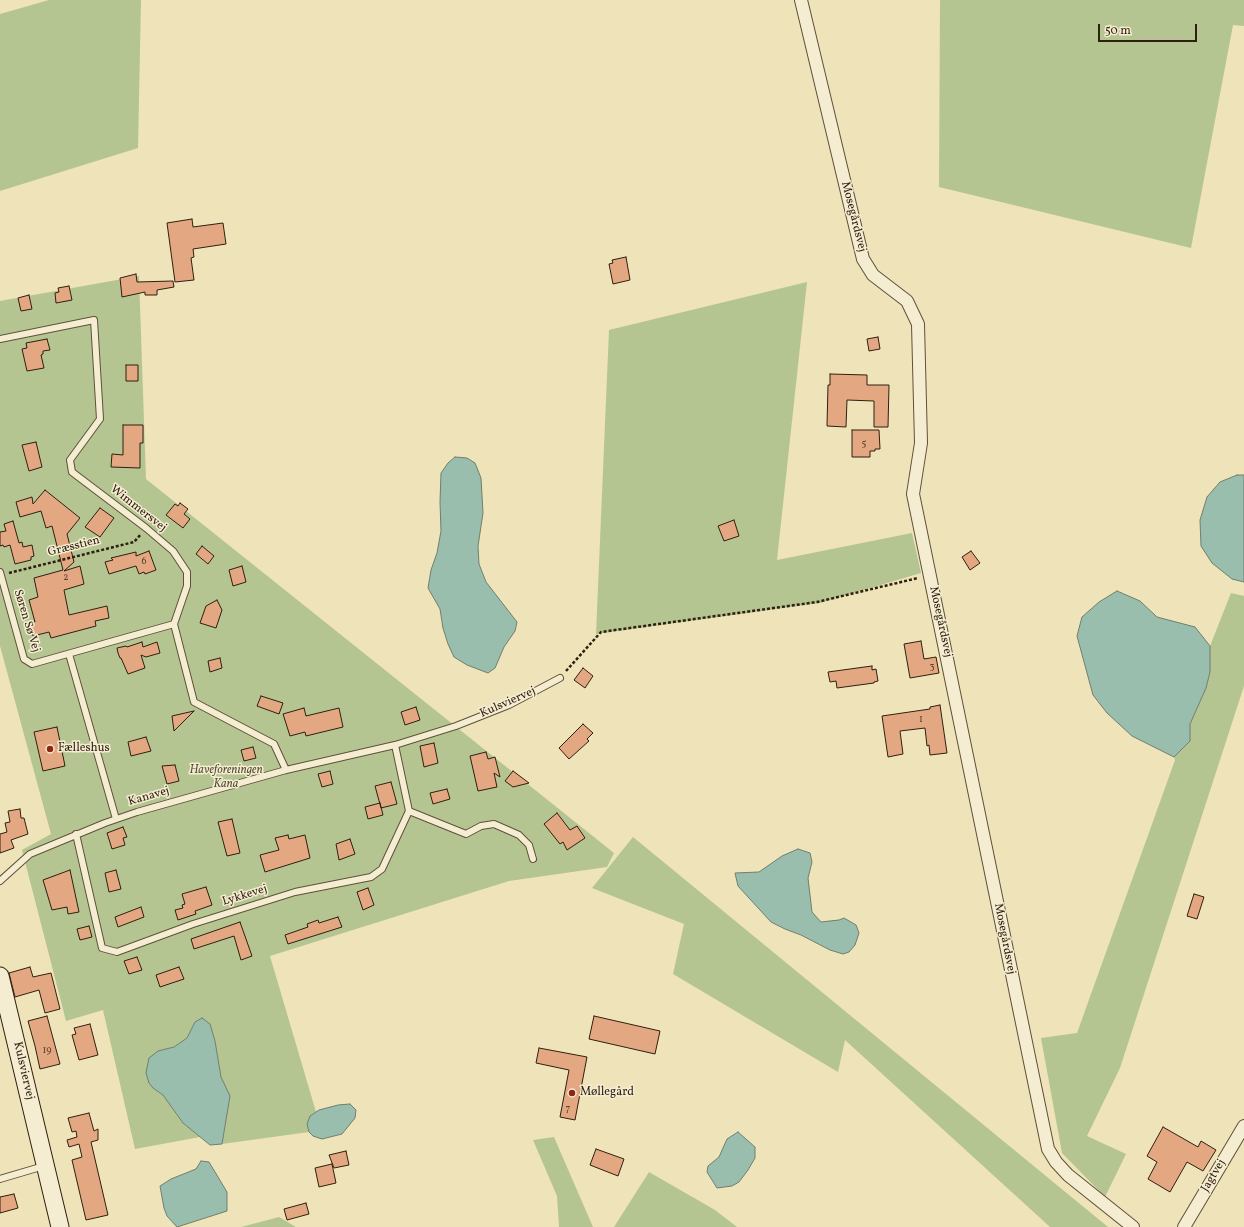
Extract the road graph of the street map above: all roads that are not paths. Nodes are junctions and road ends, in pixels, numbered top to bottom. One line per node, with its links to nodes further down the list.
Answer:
1 (801, 0): 20 (street, Mosegårdsvej)
2 (0, 339): 4 (lane, Wimmersvej)
3 (1, 573): 5 (lane, Søren Sø Vej)
4 (174, 624): 5 (lane, Søren Sø Vej); 9 (lane)
5 (69, 654): 11 (lane)
6 (560, 678): 7 (lane, Kulsviervej)
7 (456, 726): 8 (lane, Kanavej)
8 (396, 745): 9 (lane, Kanavej); 10 (lane)
9 (286, 770): 11 (lane, Kanavej)
10 (409, 811): 12 (lane, Lykkevej); 13 (lane)
11 (116, 819): 12 (lane, Kanavej)
12 (76, 834): 14 (lane, Kanavej)
13 (533, 859)
14 (0, 881)
15 (0, 976): 17 (street, Kulsviervej)
16 (1244, 1126): 21 (street, Jagtvej)
17 (45, 1165): 18 (lane); 19 (street, Kulsviervej)
18 (0, 1179)
19 (60, 1227)
20 (1134, 1227)
21 (1184, 1227)

